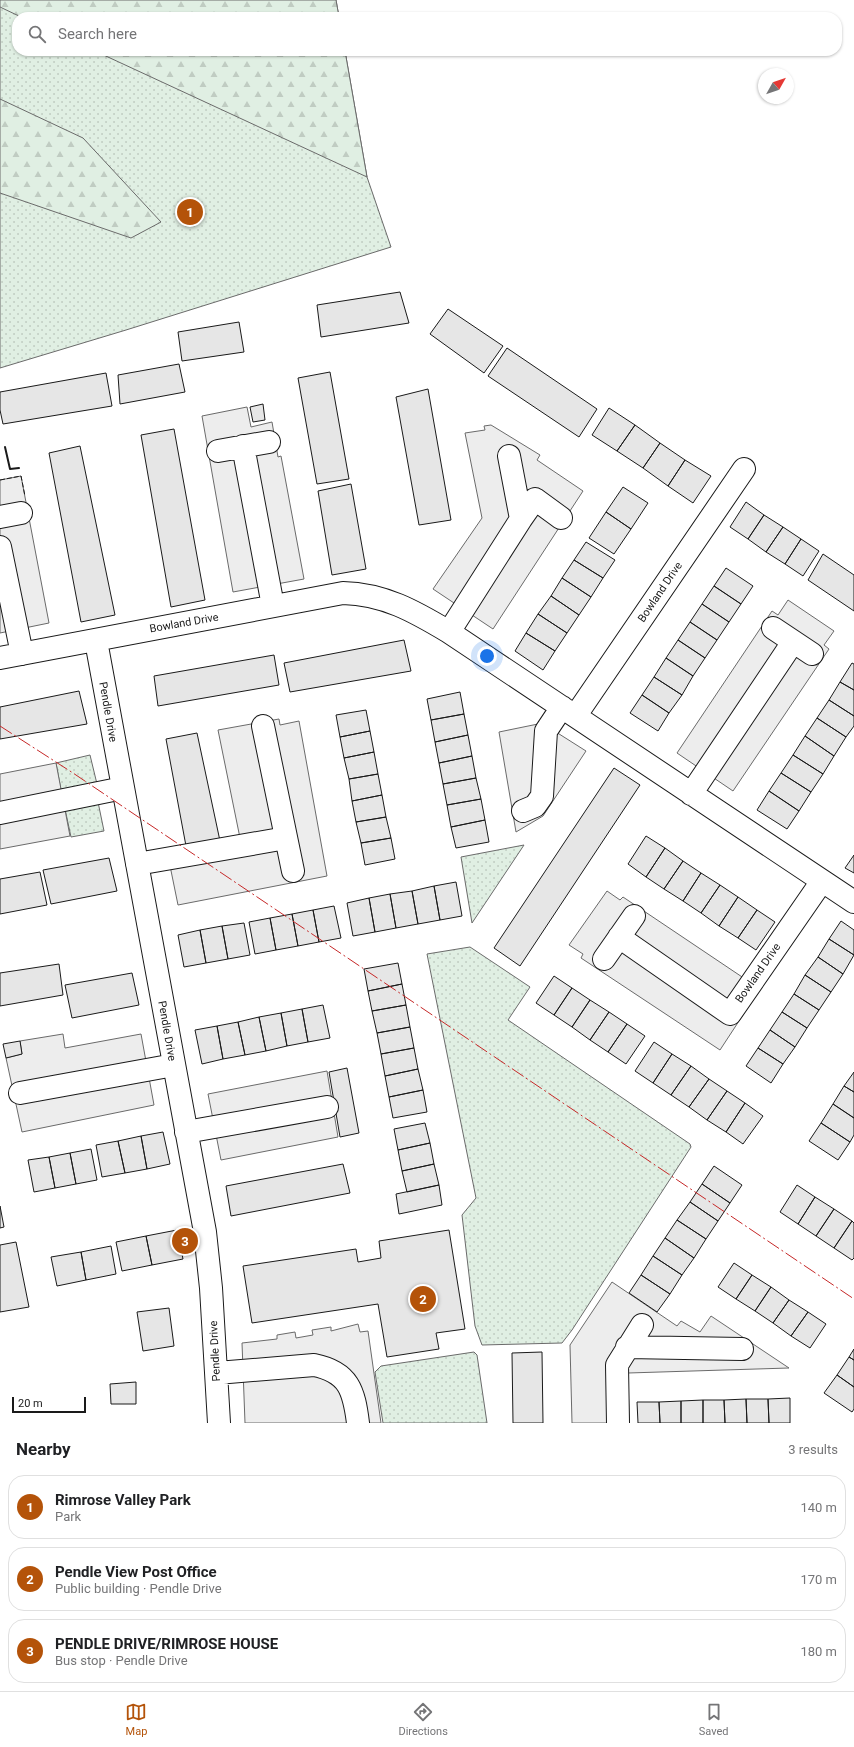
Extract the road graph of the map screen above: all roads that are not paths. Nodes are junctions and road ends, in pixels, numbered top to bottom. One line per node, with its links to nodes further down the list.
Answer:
1 (269, 442): 2 (street)
2 (243, 446): 3 (street); 9 (street)
3 (218, 451)
4 (509, 456): 7 (street)
5 (744, 469): 17 (street, Bowland Drive)
6 (561, 518): 7 (street)
7 (522, 519): 11 (street)
8 (0, 547): 14 (street)
9 (273, 606): 11 (street, Bowland Drive); 12 (street, Bowland Drive)
10 (773, 628): 13 (street)
11 (449, 632): 17 (street, Bowland Drive)
12 (96, 641): 14 (street, Bowland Drive); 19 (street, Pendle Drive)
13 (793, 642): 15 (street); 20 (street)
14 (22, 654): 16 (street, Bowland Drive)
15 (812, 654)
16 (0, 658)
17 (569, 711): 20 (street, Bowland Drive); 21 (street, Bowland Drive)
18 (263, 726): 23 (street)
19 (123, 788): 22 (street); 24 (street, Pendle Drive)
20 (691, 794): 26 (street, Bowland Drive)
21 (523, 811)
22 (0, 814)
23 (286, 838): 24 (street); 25 (street)
24 (137, 864): 31 (street, Pendle Drive)
25 (293, 871)
26 (822, 881): 27 (street, Bowland Drive); 29 (street, Bowland Drive)
27 (854, 902)
28 (634, 916): 29 (street)
29 (619, 937): 30 (street)
30 (604, 959)
31 (174, 1065): 32 (street); 34 (street, Pendle Drive)
32 (20, 1093)
33 (327, 1107): 34 (street)
34 (186, 1132): 38 (street, Pendle Drive)
35 (642, 1325): 36 (street)
36 (627, 1347): 37 (street); 41 (street)
37 (742, 1349)
38 (217, 1373): 39 (street, Pendle Drive); 40 (street)
39 (219, 1423)
40 (358, 1423)
41 (618, 1423)

